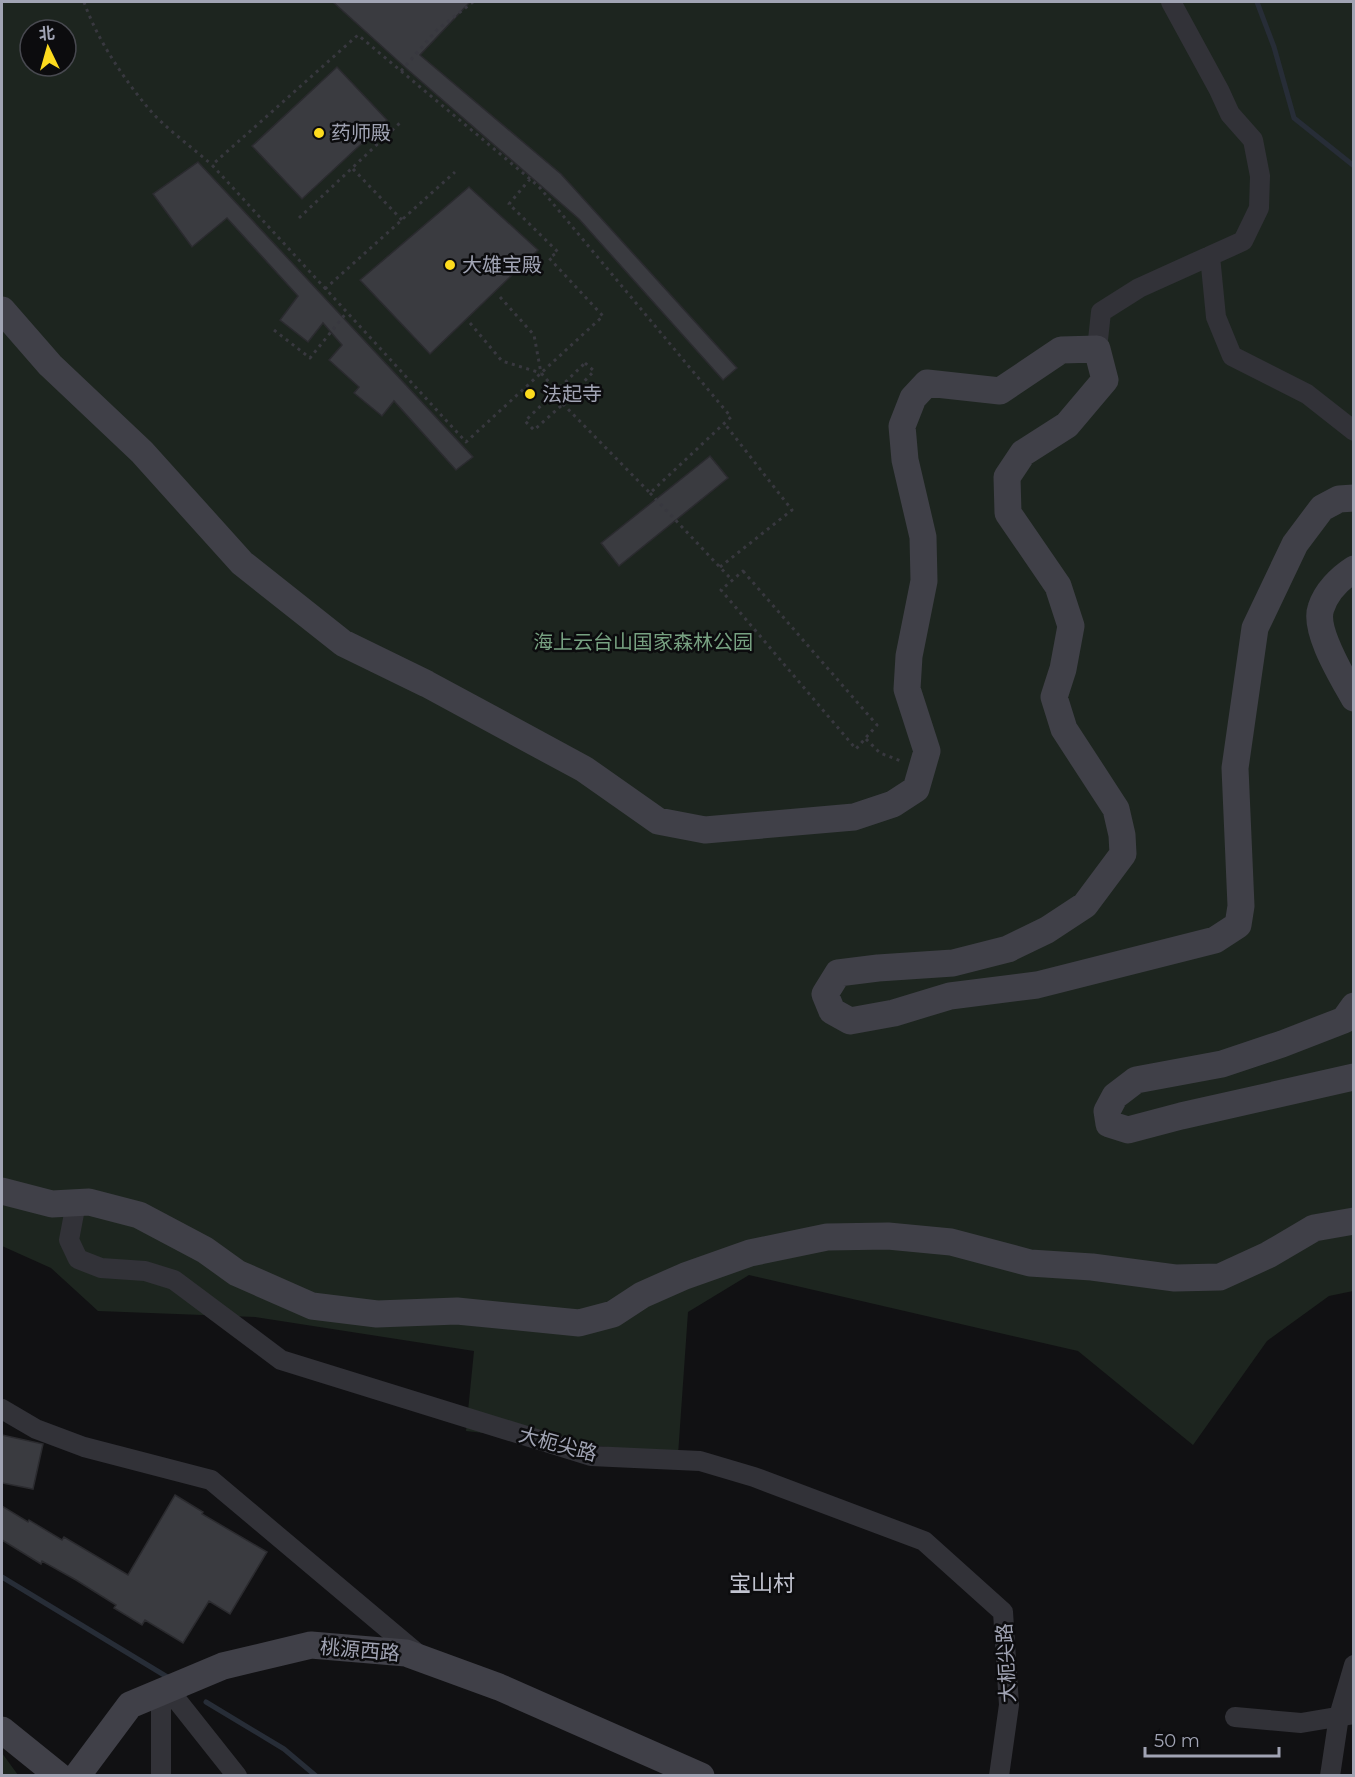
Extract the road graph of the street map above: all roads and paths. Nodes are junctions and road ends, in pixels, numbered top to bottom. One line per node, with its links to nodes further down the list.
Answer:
1 (84, 2): 6 (path)
2 (473, 2): 4 (path)
3 (1171, 2): 12 (street)
4 (401, 71): 6 (path); 9 (path)
5 (402, 121): 7 (path)
6 (212, 165): 13 (path)
7 (352, 169): 10 (path); 11 (path)
8 (455, 172): 11 (path)
9 (530, 179): 20 (path); 23 (path)
10 (300, 218)
11 (402, 220): 13 (path)
12 (1210, 256): 19 (street); 24 (street)
13 (326, 288): 16 (path)
14 (500, 297): 20 (path)
15 (2, 310): 32 (street)
16 (347, 312): 18 (path); 20 (path)
17 (470, 323): 20 (path)
18 (274, 330)
19 (1097, 349): 26 (street); 32 (street)
20 (541, 373): 21 (path)
21 (556, 390): 22 (path); 22 (path)
22 (563, 404): 25 (path)
23 (724, 423): 25 (path); 27 (path)
24 (1353, 431)
25 (650, 493): 27 (path)
26 (1353, 498)
27 (720, 567): 29 (path)
28 (1353, 569): 30 (street)
29 (732, 580): 31 (path); 31 (path)
30 (1353, 698)
31 (866, 739): 32 (path)
32 (922, 770)
33 (1353, 1006): 34 (street)
34 (1353, 1077)
35 (2, 1191): 36 (street)
36 (76, 1203): 37 (street); 50 (street, 大枙尖路)
37 (1353, 1221)
38 (2, 1409): 39 (street)
39 (426, 1660): 41 (street, 桃源西路); 49 (street, 桃源西路)
40 (1353, 1665): 42 (street)
41 (164, 1691): 46 (street, 桃源西路); 47 (street); 48 (street)
42 (1346, 1715): 43 (street); 51 (street)
43 (1235, 1717)
44 (2, 1730): 45 (street)
45 (59, 1776)
46 (77, 1776)
47 (161, 1776)
48 (237, 1776)
49 (701, 1776)
50 (999, 1776)
51 (1330, 1776)

